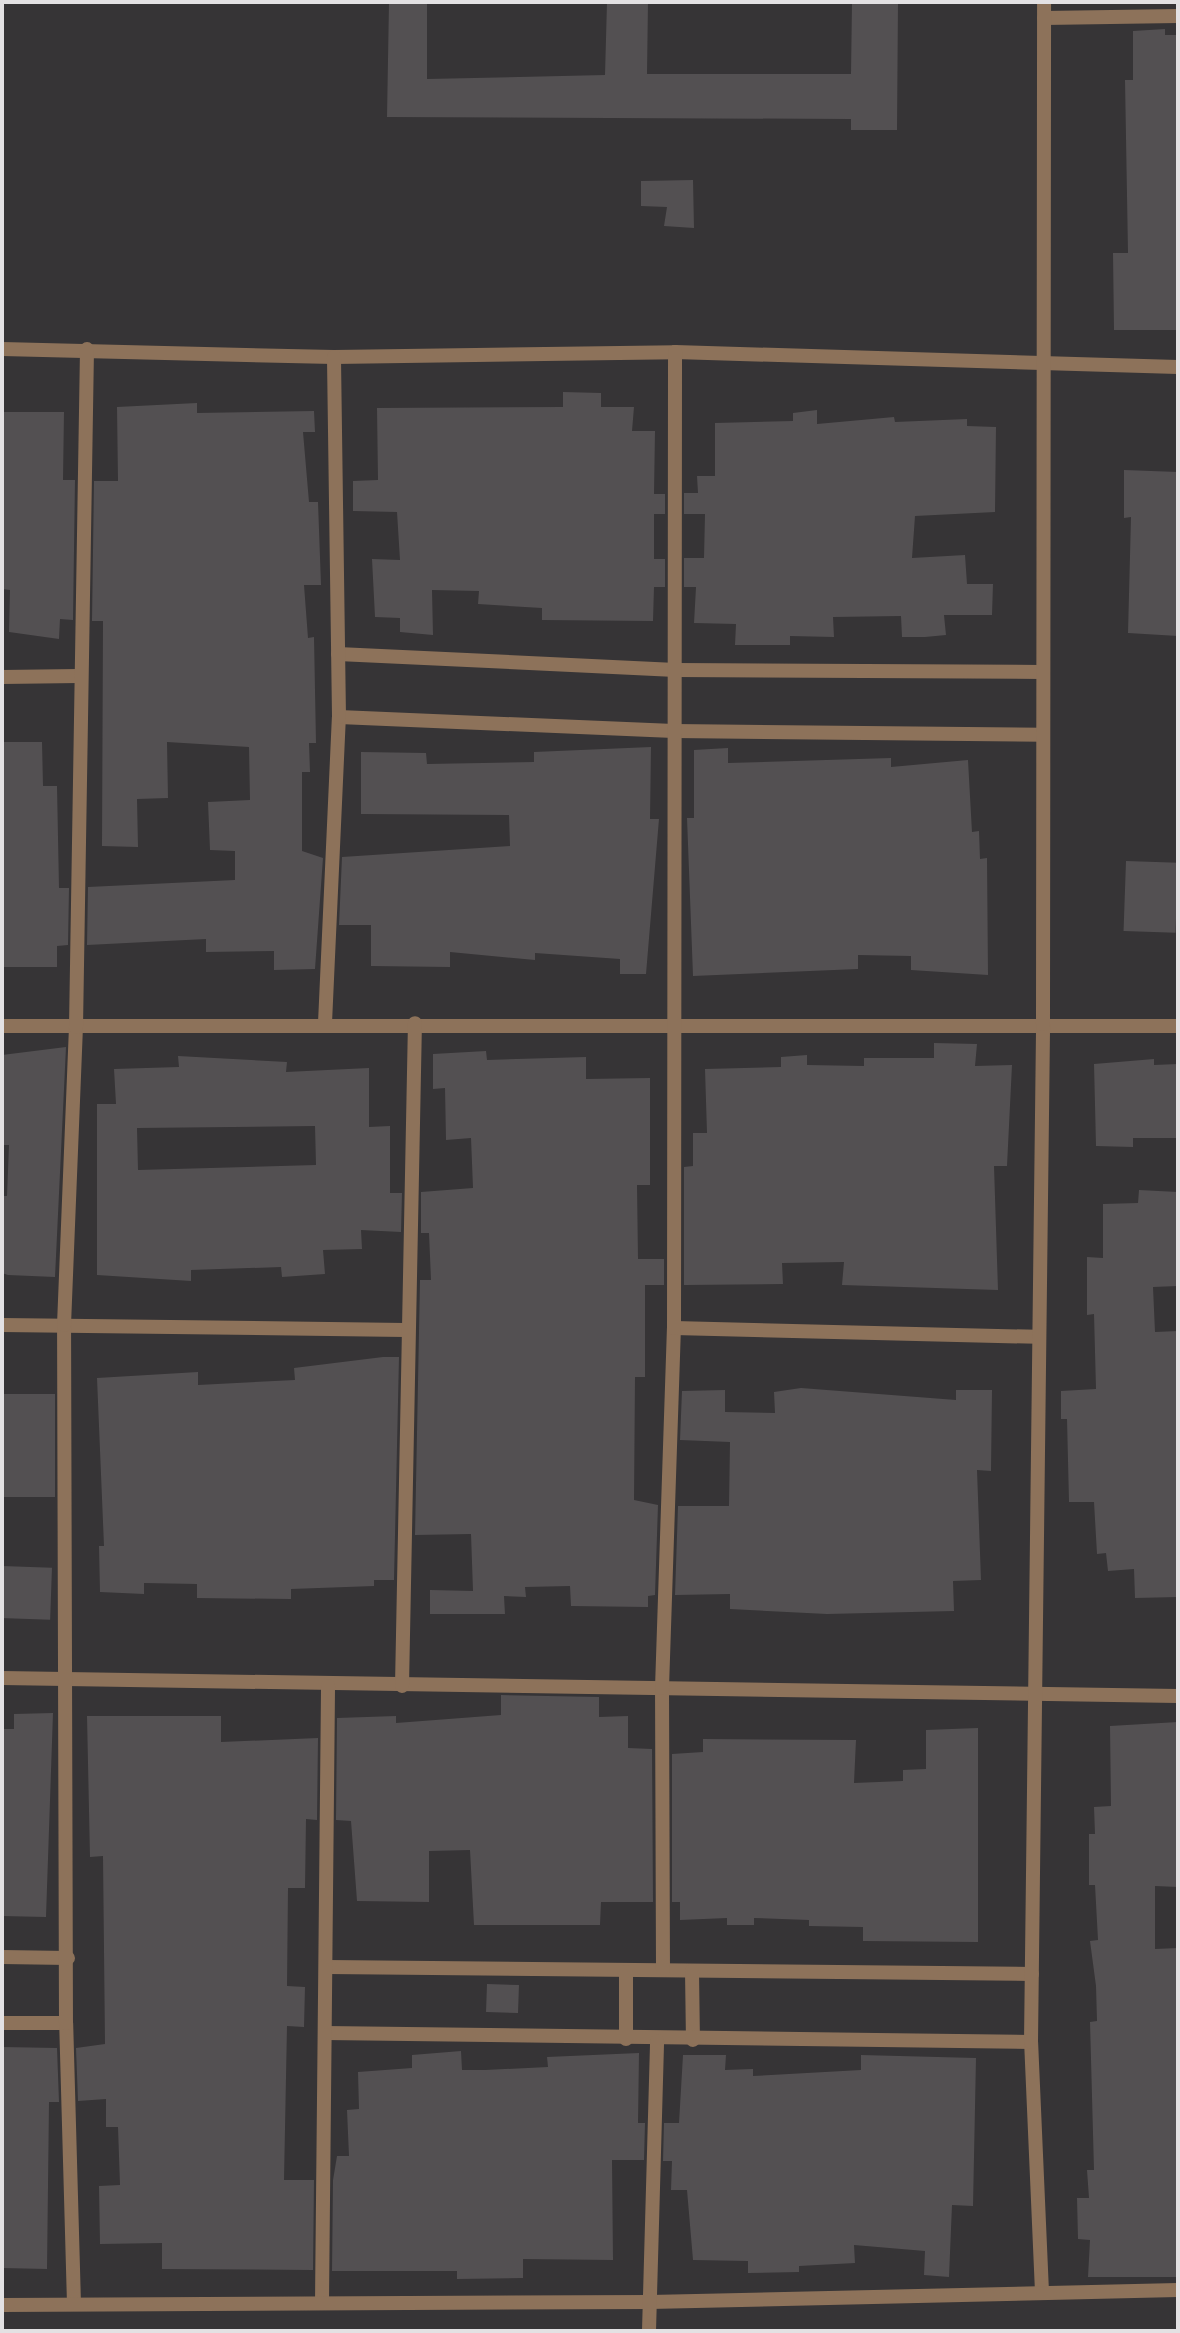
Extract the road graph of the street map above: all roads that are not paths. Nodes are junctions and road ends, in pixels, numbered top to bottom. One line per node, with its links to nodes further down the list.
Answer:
1 (1044, 2): 3 (street)
2 (1178, 16): 3 (street)
3 (1044, 18): 8 (street)
4 (2, 349): 5 (street)
5 (87, 349): 7 (street); 13 (street)
6 (675, 352): 7 (street); 8 (street); 11 (street)
7 (334, 357): 10 (street)
8 (1042, 360): 9 (street); 12 (street)
9 (1178, 367)
10 (338, 654): 11 (street); 15 (street)
11 (676, 670): 12 (street); 16 (street)
12 (1042, 672): 17 (street)
13 (79, 676): 14 (street); 23 (street)
14 (2, 677)
15 (339, 717): 16 (street); 18 (street)
16 (674, 731): 17 (street); 24 (street)
17 (1043, 735): 20 (street)
18 (325, 1023): 19 (street); 23 (street)
19 (415, 1023): 24 (street); 28 (street)
20 (1043, 1024): 22 (street); 24 (street); 29 (street)
21 (2, 1026): 23 (street)
22 (1178, 1026)
23 (76, 1027): 26 (street)
24 (674, 1028): 27 (street)
25 (2, 1325): 26 (street)
26 (64, 1325): 28 (street); 31 (street)
27 (674, 1328): 29 (street); 34 (street)
28 (405, 1330): 33 (street)
29 (1037, 1337): 35 (street)
30 (2, 1678): 31 (street)
31 (63, 1679): 32 (street); 38 (street)
32 (328, 1686): 33 (street); 39 (street)
33 (402, 1686): 34 (street)
34 (662, 1688): 35 (street); 40 (street)
35 (1034, 1696): 36 (street); 43 (street)
36 (1178, 1696)
37 (2, 1957): 38 (street)
38 (68, 1958): 45 (street)
39 (327, 1967): 42 (street); 46 (street)
40 (663, 1970): 41 (street); 42 (street)
41 (692, 1971): 43 (street); 48 (street)
42 (626, 1972): 47 (street)
43 (1032, 1975): 50 (street)
44 (2, 2023): 45 (street)
45 (65, 2023): 56 (street)
46 (325, 2033): 47 (street); 53 (street)
47 (626, 2039): 49 (street)
48 (693, 2040): 49 (street); 50 (street)
49 (657, 2041): 54 (street)
50 (1031, 2042): 52 (street)
51 (1178, 2290): 52 (street)
52 (1042, 2292): 54 (street)
53 (322, 2302): 54 (street); 56 (street)
54 (650, 2302): 57 (street)
55 (2, 2305): 56 (street)
56 (74, 2305)
57 (649, 2331)

